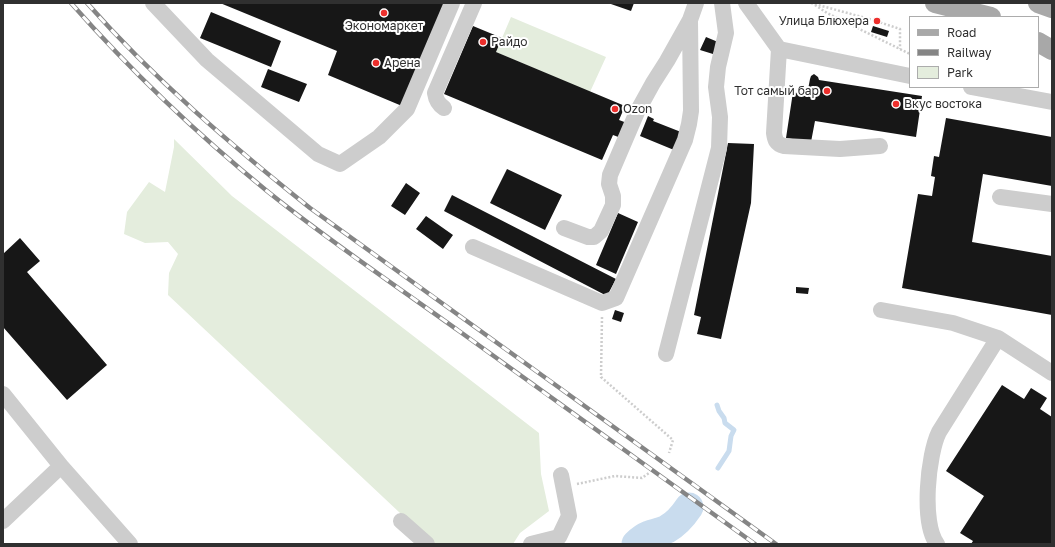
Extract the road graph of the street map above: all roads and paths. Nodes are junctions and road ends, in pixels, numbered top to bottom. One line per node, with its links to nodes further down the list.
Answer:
1 (153, 3): 2 (lane)
2 (452, 3)
3 (474, 3): 23 (lane)
4 (696, 3): 12 (lane)
5 (722, 3): 32 (lane)
6 (746, 3): 16 (lane)
7 (811, 3): 17 (path); 17 (path)
8 (935, 3): 11 (main road)
9 (1038, 3): 10 (main road)
10 (1052, 8)
11 (984, 16)
12 (690, 20): 27 (lane); 29 (lane)
13 (1039, 30): 14 (main road)
14 (1052, 34)
15 (1039, 43): 18 (main road)
16 (779, 49): 20 (lane); 24 (lane)
17 (900, 49): 19 (path)
18 (1052, 50)
19 (909, 54)
20 (909, 76)
21 (976, 88): 22 (lane)
22 (1052, 102)
23 (444, 108)
24 (880, 146)
25 (1000, 197): 26 (lane)
26 (1052, 204)
27 (564, 228)
28 (473, 247): 29 (lane)
29 (602, 303): 35 (path)
30 (881, 310): 31 (lane)
31 (998, 338): 33 (lane); 44 (lane)
32 (666, 354)
33 (1052, 373)
34 (4, 398): 36 (lane)
35 (668, 453)
36 (61, 466): 39 (lane); 41 (lane)
37 (650, 473): 38 (path)
38 (562, 481): 43 (lane)
39 (3, 521)
40 (401, 521): 42 (lane)
41 (130, 544)
42 (427, 544)
43 (531, 544)
44 (937, 544)

